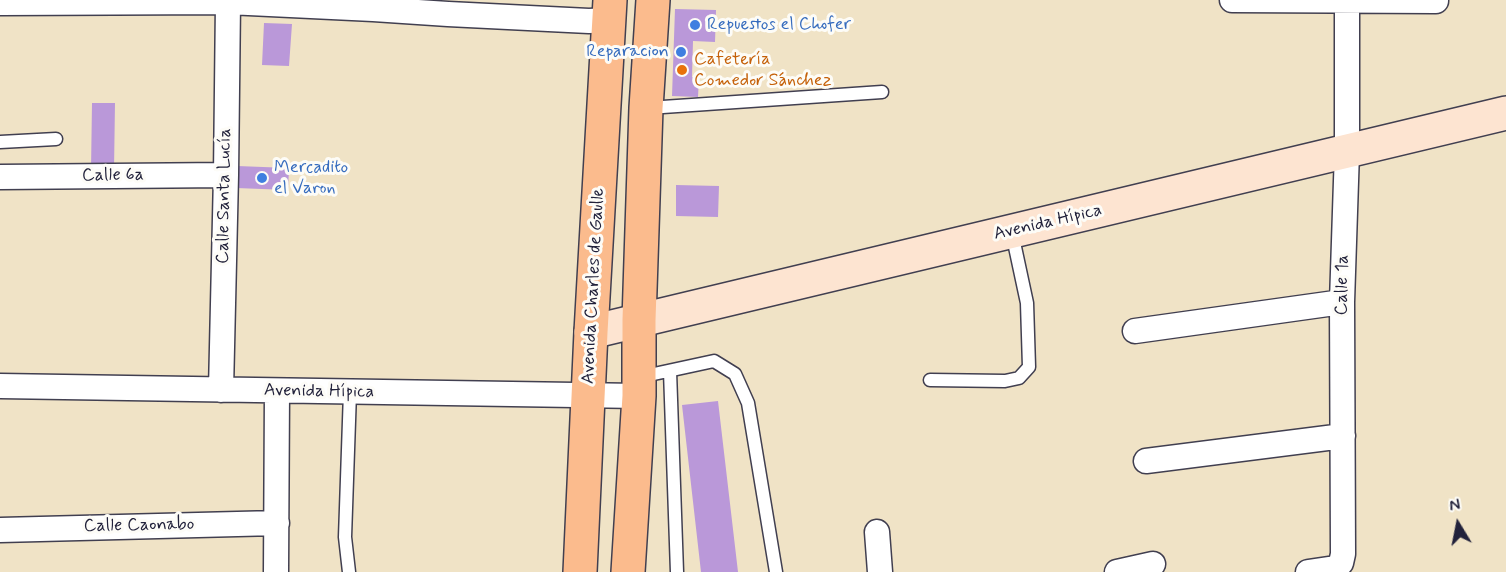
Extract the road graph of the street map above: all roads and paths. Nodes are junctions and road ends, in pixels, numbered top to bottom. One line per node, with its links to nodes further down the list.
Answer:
1 (653, 0): 10 (main road)
2 (1232, 0): 3 (street)
3 (1347, 1): 4 (street); 14 (street, Calle 1a)
4 (1436, 1)
5 (228, 2): 6 (street); 7 (street); 15 (street, Calle Santa Lucía)
6 (0, 3)
7 (449, 7): 8 (street)
8 (609, 10): 21 (main road, Avenida Charles de Gaulle)
9 (882, 92): 10 (lane)
10 (646, 108): 19 (main road)
11 (1506, 113): 14 (street, Avenida Hípica)
12 (56, 139): 13 (lane)
13 (0, 142)
14 (1347, 151): 17 (street, Avenida Hípica); 18 (street, Calle 1a)
15 (226, 175): 16 (street, Calle 6a); 25 (street, Calle Santa Lucía)
16 (0, 177)
17 (1012, 231): 19 (street, Avenida Hípica); 22 (lane)
18 (1342, 302): 20 (street); 29 (street, Calle 1a)
19 (639, 320): 21 (street, Avenida Hípica); 23 (main road)
20 (1135, 331)
21 (591, 332): 28 (main road, Avenida Charles de Gaulle)
22 (930, 380)
23 (649, 381): 28 (street, Avenida Hípica); 38 (main road); 39 (lane); 40 (lane)
24 (0, 386): 25 (street, Avenida Hípica)
25 (221, 390): 26 (street, Avenida Hípica)
26 (277, 391): 27 (street, Avenida Hípica); 31 (street)
27 (350, 392): 28 (street, Avenida Hípica); 36 (lane)
28 (588, 396): 37 (main road, Avenida Charles de Gaulle)
29 (1343, 436): 30 (street); 43 (street, Calle 1a)
30 (1146, 461)
31 (277, 523): 32 (street, Calle Caonabo); 35 (street)
32 (0, 530)
33 (877, 532): 41 (street)
34 (1153, 564): 42 (street)
35 (276, 572)
36 (349, 572)
37 (580, 572)
38 (628, 572)
39 (677, 572)
40 (776, 572)
41 (880, 572)
42 (1117, 572)
43 (1308, 572)

